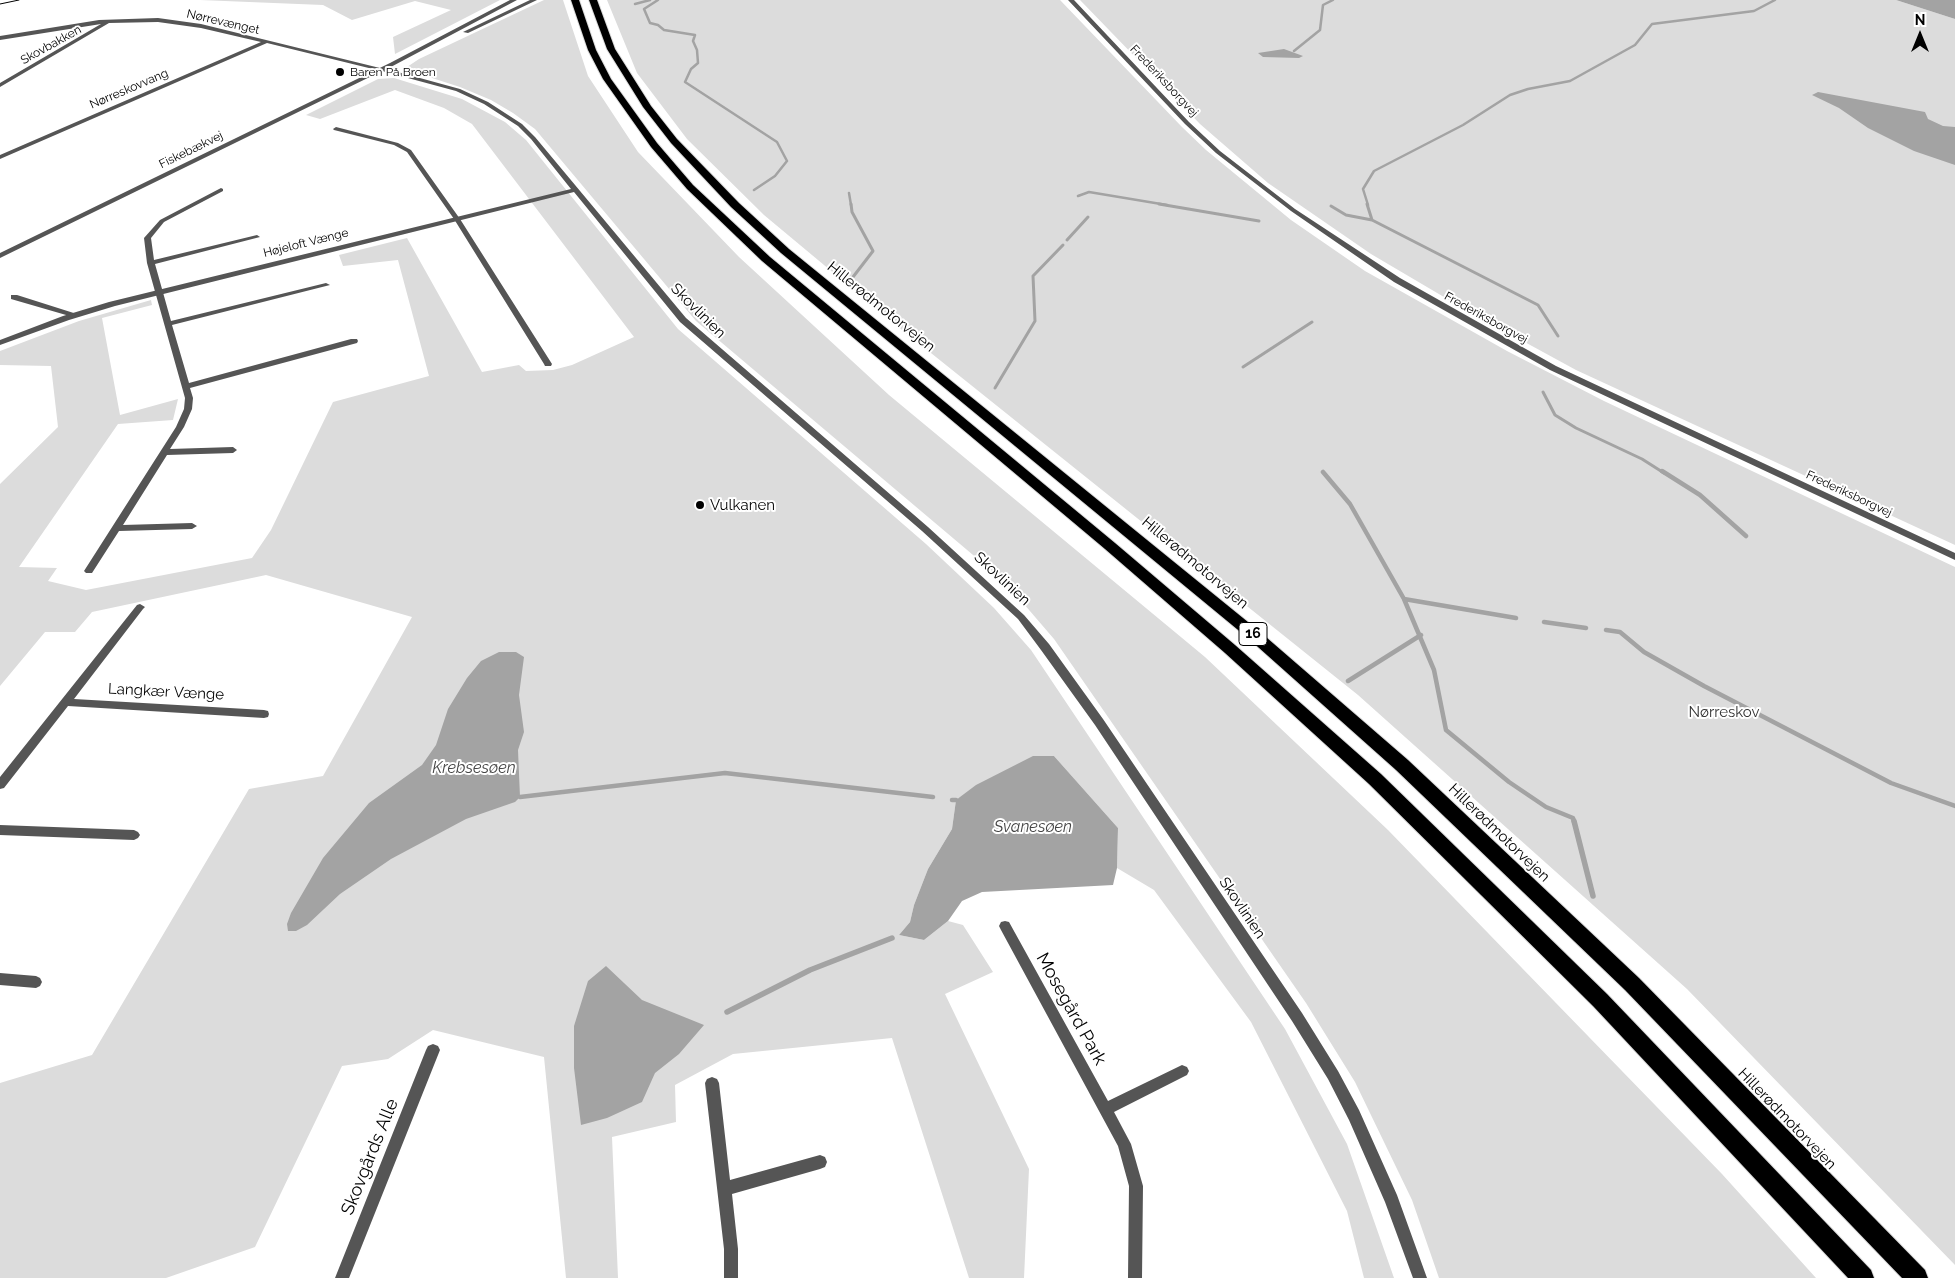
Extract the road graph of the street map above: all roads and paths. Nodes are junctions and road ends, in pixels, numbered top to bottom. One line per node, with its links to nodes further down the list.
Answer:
1 (514, 0): 9 (street, Fiskebækvej)
2 (534, 0): 9 (street, Fiskebækvej)
3 (575, 0): 54 (highway, 16)
4 (593, 0): 55 (highway, Hillerødmotorvejen / 16)
5 (1071, 0): 33 (street, Frederiksborgvej)
6 (110, 21): 7 (street, Nørrevænget); 8 (street, Nørrevænget); 11 (street, Skovbakken)
7 (0, 38)
8 (266, 42): 10 (street, Nørrevænget); 13 (street, Nørreskovvang)
9 (392, 64): 10 (street, Fiskebækvej)
10 (380, 69): 15 (street, Skovlinien); 18 (street, Fiskebækvej)
11 (0, 85)
12 (336, 128): 16 (street)
13 (0, 157)
14 (221, 190): 19 (street)
15 (575, 190): 16 (street, Højeloft Vænge); 53 (street, Skovlinien)
16 (457, 219): 21 (street, Højeloft Vænge); 27 (street)
17 (257, 237): 19 (street, Højeloft Vænge)
18 (0, 256)
19 (151, 263): 21 (street)
20 (326, 285): 24 (street)
21 (160, 292): 23 (street, Højeloft Vænge); 24 (street)
22 (14, 296): 23 (street)
23 (76, 315): 26 (street, Højeloft Vænge)
24 (168, 324): 28 (street)
25 (354, 340): 28 (street)
26 (0, 343)
27 (548, 364)
28 (186, 387): 30 (street)
29 (233, 450): 30 (street)
30 (164, 452): 32 (street)
31 (192, 526): 32 (street)
32 (116, 528): 34 (street)
33 (1955, 557)
34 (89, 571)
35 (140, 607): 36 (street, Langkær Vænge)
36 (65, 702): 37 (street, Langkær Vænge); 38 (street, Langkær Vænge)
37 (264, 714)
38 (0, 785)
39 (0, 830): 40 (street)
40 (134, 835)
41 (1005, 926): 47 (street, Mosegård Park)
42 (0, 979): 43 (street)
43 (36, 982)
44 (433, 1050): 50 (street, Skovgårds Alle)
45 (1182, 1071): 47 (street)
46 (712, 1083): 49 (street)
47 (1105, 1110): 52 (street, Mosegård Park)
48 (820, 1162): 49 (street)
49 (724, 1189): 51 (street)
50 (342, 1278)
51 (731, 1278)
52 (1135, 1278)
53 (1420, 1278)
54 (1863, 1278)
55 (1917, 1278)

